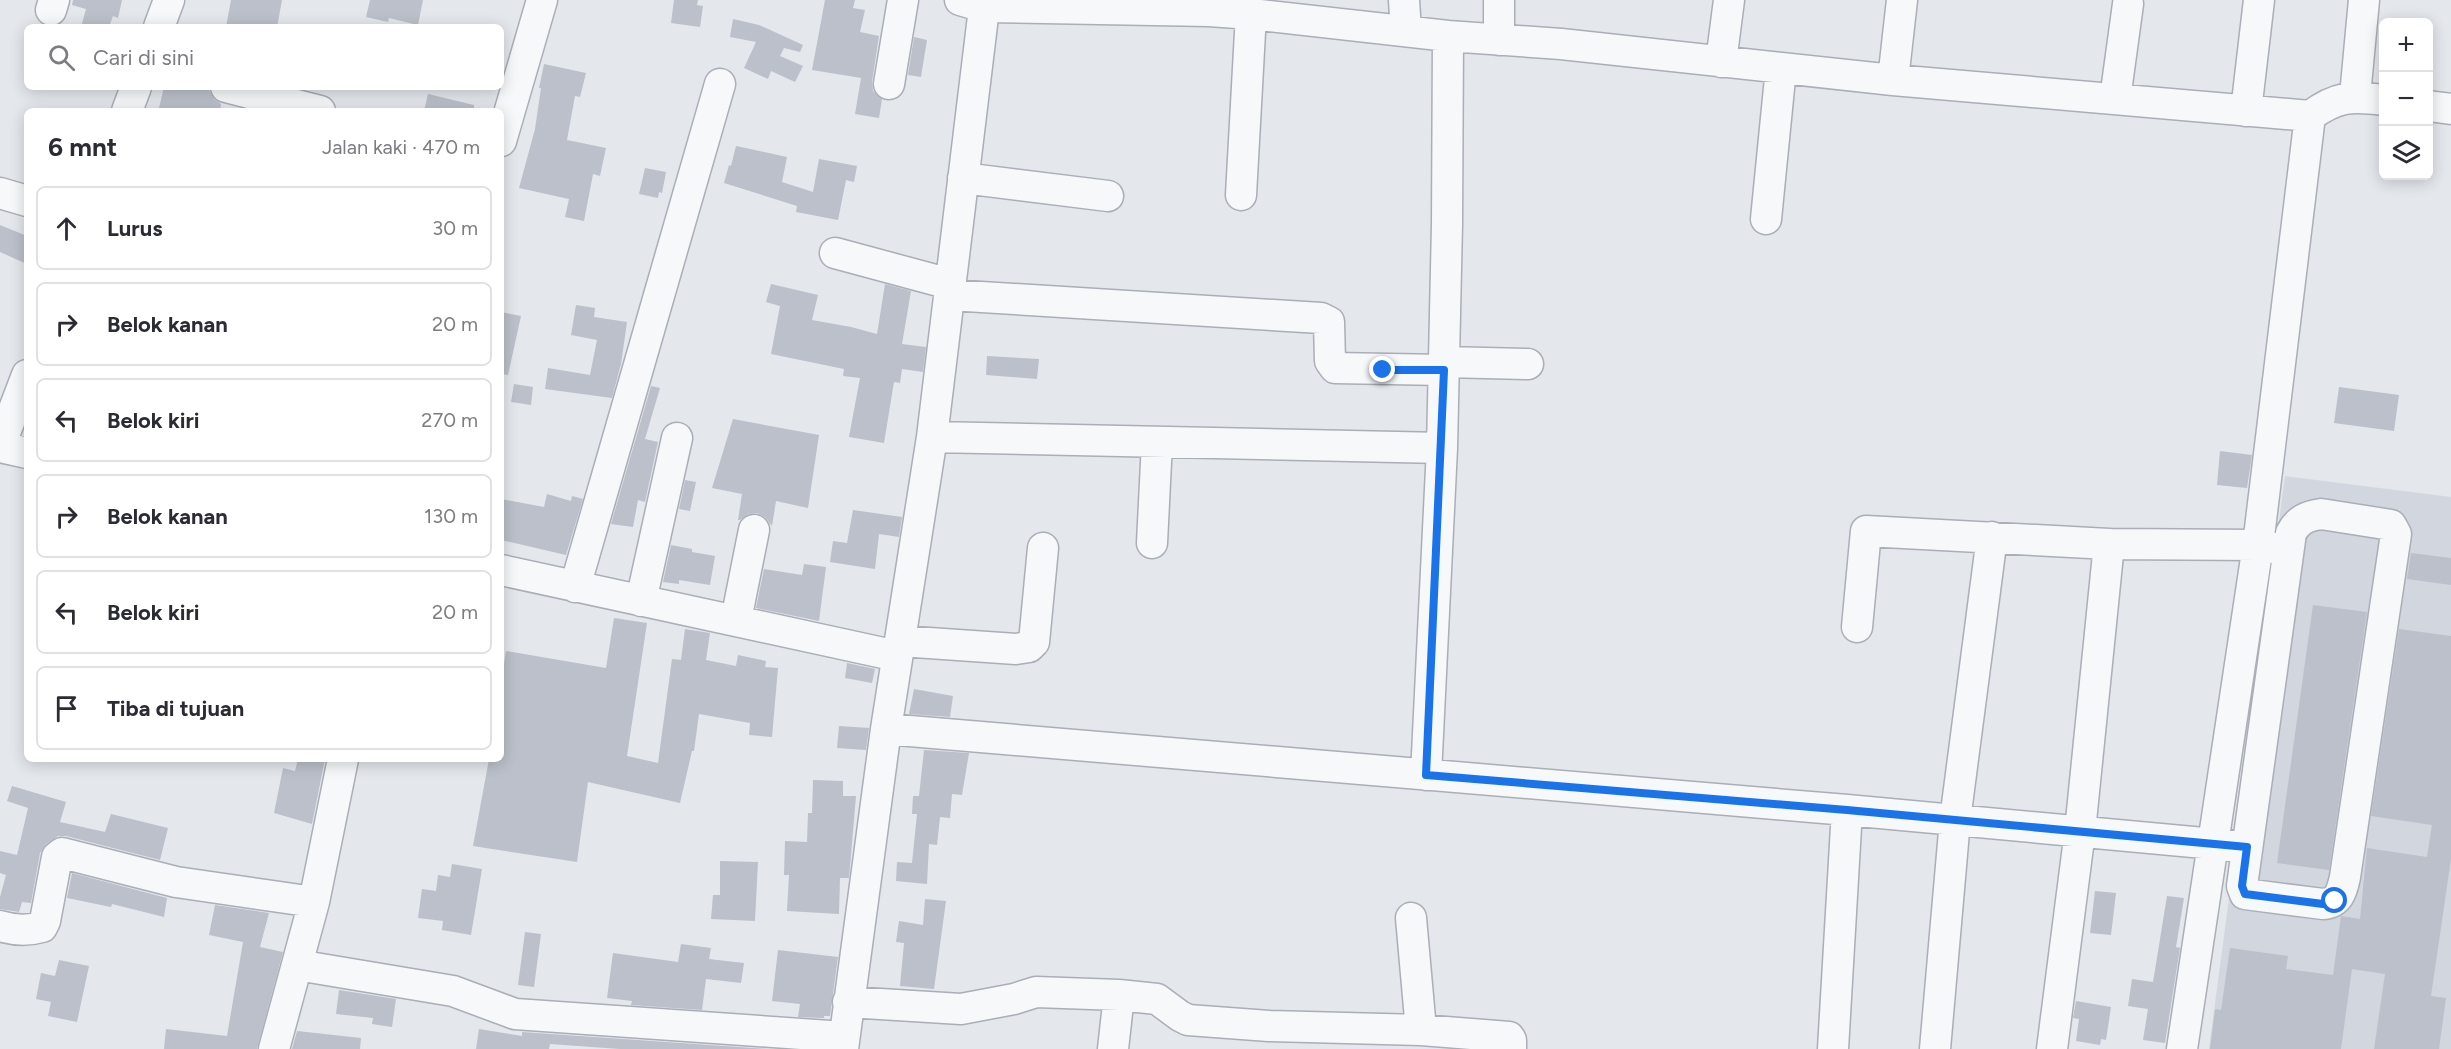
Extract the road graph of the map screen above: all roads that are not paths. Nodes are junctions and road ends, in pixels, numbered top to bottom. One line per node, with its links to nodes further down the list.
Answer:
1 (169, 0): 14 (street)
2 (542, 0): 31 (street)
3 (903, 0): 22 (street)
4 (1404, 0): 15 (street)
5 (1499, 0): 17 (street)
6 (1729, 0): 18 (street)
7 (1902, 0): 20 (street)
8 (2259, 0): 29 (street)
9 (2364, 0): 25 (street)
10 (976, 2): 12 (street); 32 (street)
11 (2128, 4): 26 (street)
12 (1209, 6): 13 (street)
13 (1255, 10): 15 (street); 34 (street)
14 (160, 24)
15 (1407, 31): 16 (street)
16 (1448, 36): 17 (street); 41 (street)
17 (1498, 40): 18 (street)
18 (1721, 62): 19 (street)
19 (1781, 68): 20 (street); 37 (street)
20 (1893, 80): 26 (street)
21 (720, 84): 57 (street)
22 (889, 84)
23 (135, 90): 27 (street)
24 (238, 90): 28 (street)
25 (2369, 98): 30 (street)
26 (2115, 99): 29 (street)
27 (128, 108)
28 (308, 108)
29 (2246, 111): 30 (street)
30 (2310, 116): 53 (street)
31 (504, 131)
32 (963, 178): 35 (street); 39 (street)
33 (0, 193): 36 (street)
34 (1240, 195)
35 (1108, 196)
36 (24, 200)
37 (1766, 219)
38 (835, 253): 39 (street)
39 (950, 289): 41 (street); 43 (street)
40 (1528, 364): 41 (street)
41 (1444, 366): 47 (street)
42 (24, 383): 46 (street)
43 (932, 437): 45 (street); 61 (street)
44 (676, 438): 58 (street)
45 (1156, 442): 47 (street); 51 (street)
46 (0, 446): 48 (street)
47 (1442, 447): 64 (street)
48 (24, 452)
49 (754, 530): 59 (street)
50 (1992, 537): 52 (street); 60 (street); 66 (street)
51 (1152, 543)
52 (2109, 544): 53 (street); 67 (street)
53 (2258, 545): 55 (street); 68 (street)
54 (1043, 548): 61 (street)
55 (2288, 550): 69 (street); 69 (street)
56 (504, 571): 57 (street)
57 (575, 587): 58 (street)
58 (641, 601): 59 (street)
59 (736, 620): 61 (street)
60 (1857, 627)
61 (898, 648): 62 (street)
62 (886, 729): 64 (street); 75 (street)
63 (342, 762): 70 (street)
64 (1426, 775): 65 (street)
65 (1847, 810): 66 (street); 79 (street)
66 (1955, 820): 67 (street); 83 (street)
67 (2080, 831): 68 (street); 84 (street)
68 (2215, 843): 69 (street); 85 (street)
69 (2247, 847)
70 (314, 902): 72 (street); 73 (street)
71 (1411, 918): 77 (street)
72 (0, 926)
73 (297, 965): 78 (street); 80 (street)
74 (1119, 994): 75 (street); 76 (street); 81 (street)
75 (848, 1002): 78 (street)
76 (1269, 1037): 77 (street)
77 (1436, 1037): 82 (street)
78 (843, 1043)
79 (1840, 1048)
80 (274, 1049)
81 (1113, 1049)
82 (1511, 1049)
83 (1935, 1049)
84 (2052, 1049)
85 (2182, 1049)

